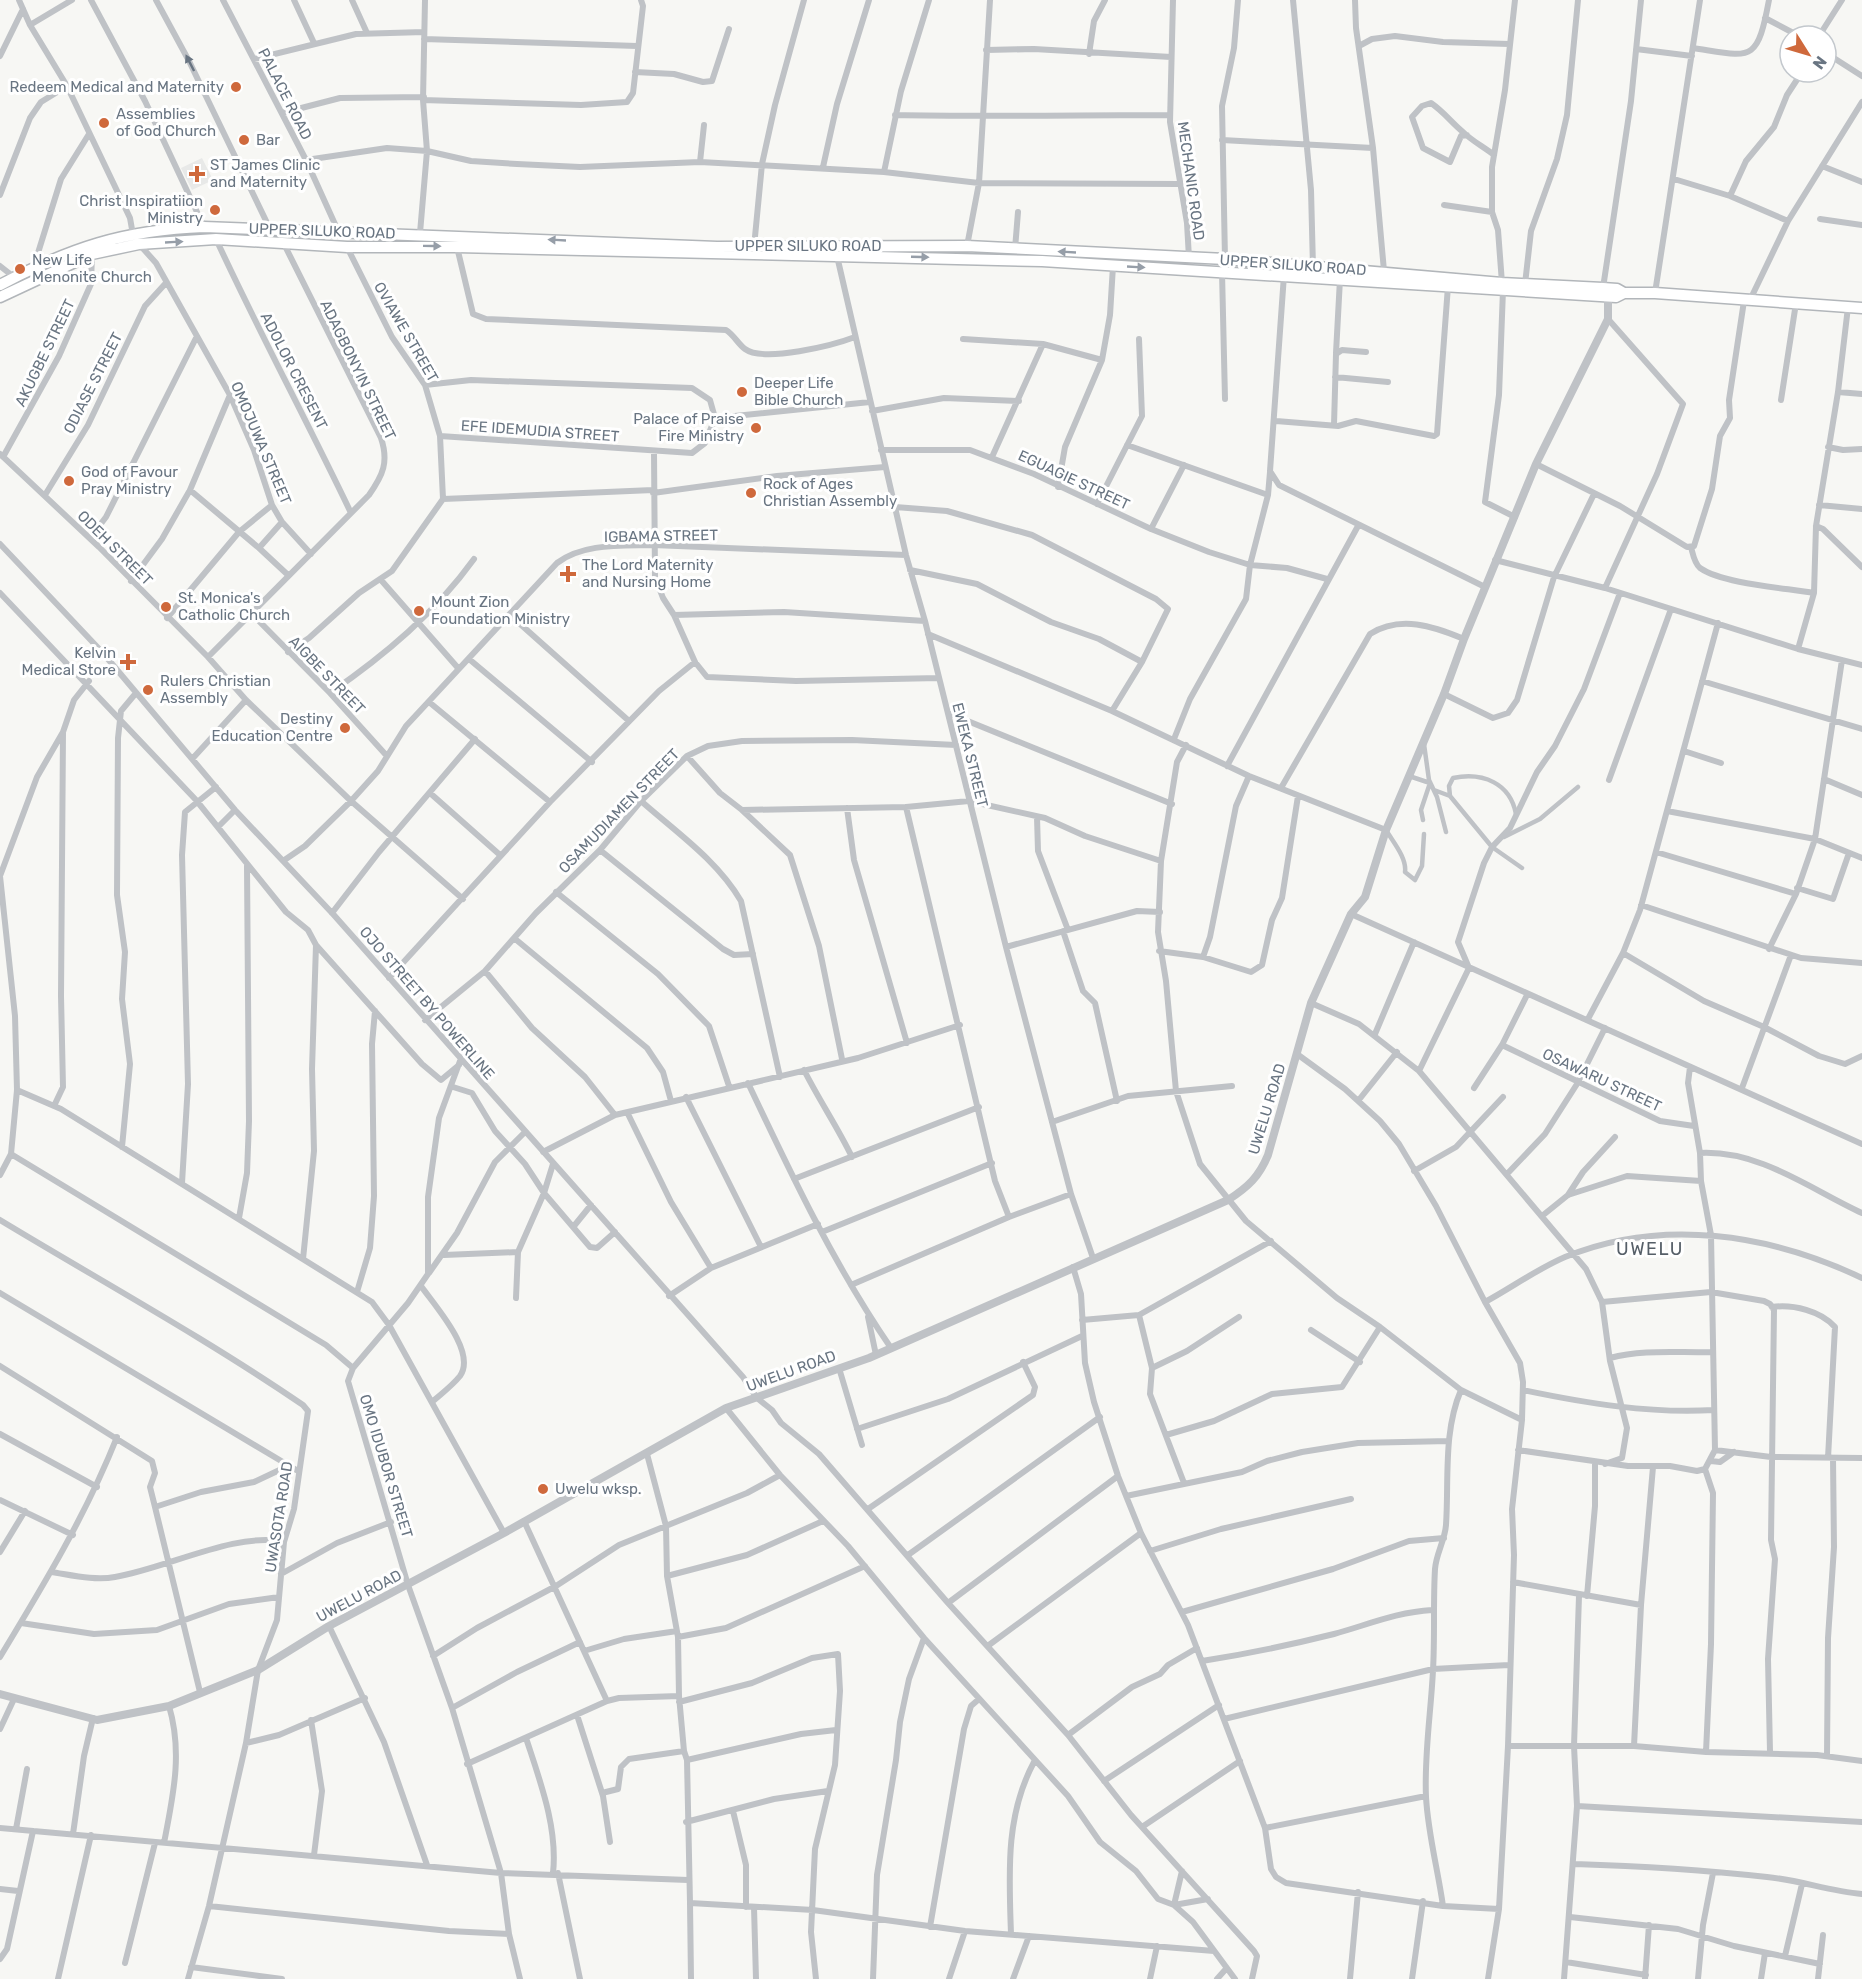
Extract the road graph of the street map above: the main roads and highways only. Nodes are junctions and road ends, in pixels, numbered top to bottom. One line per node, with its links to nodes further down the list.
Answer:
1 (136, 239): 2 (main road, UPPER SILUKO ROAD, one-way to 2); 2 (main road, UPPER SILUKO ROAD, one-way to 1); 3 (main road, UPPER SILUKO ROAD); 6 (main road, UPPER SILUKO ROAD)
2 (836, 250): 4 (main road, UPPER SILUKO ROAD, one-way to 4); 4 (main road, UPPER SILUKO ROAD, one-way to 2)
3 (0, 285)
4 (1502, 286): 5 (main road, UPPER SILUKO ROAD); 5 (main road, UPPER SILUKO ROAD)
5 (1606, 292): 7 (main road, UPPER SILUKO ROAD)
6 (0, 297)
7 (1862, 308)

